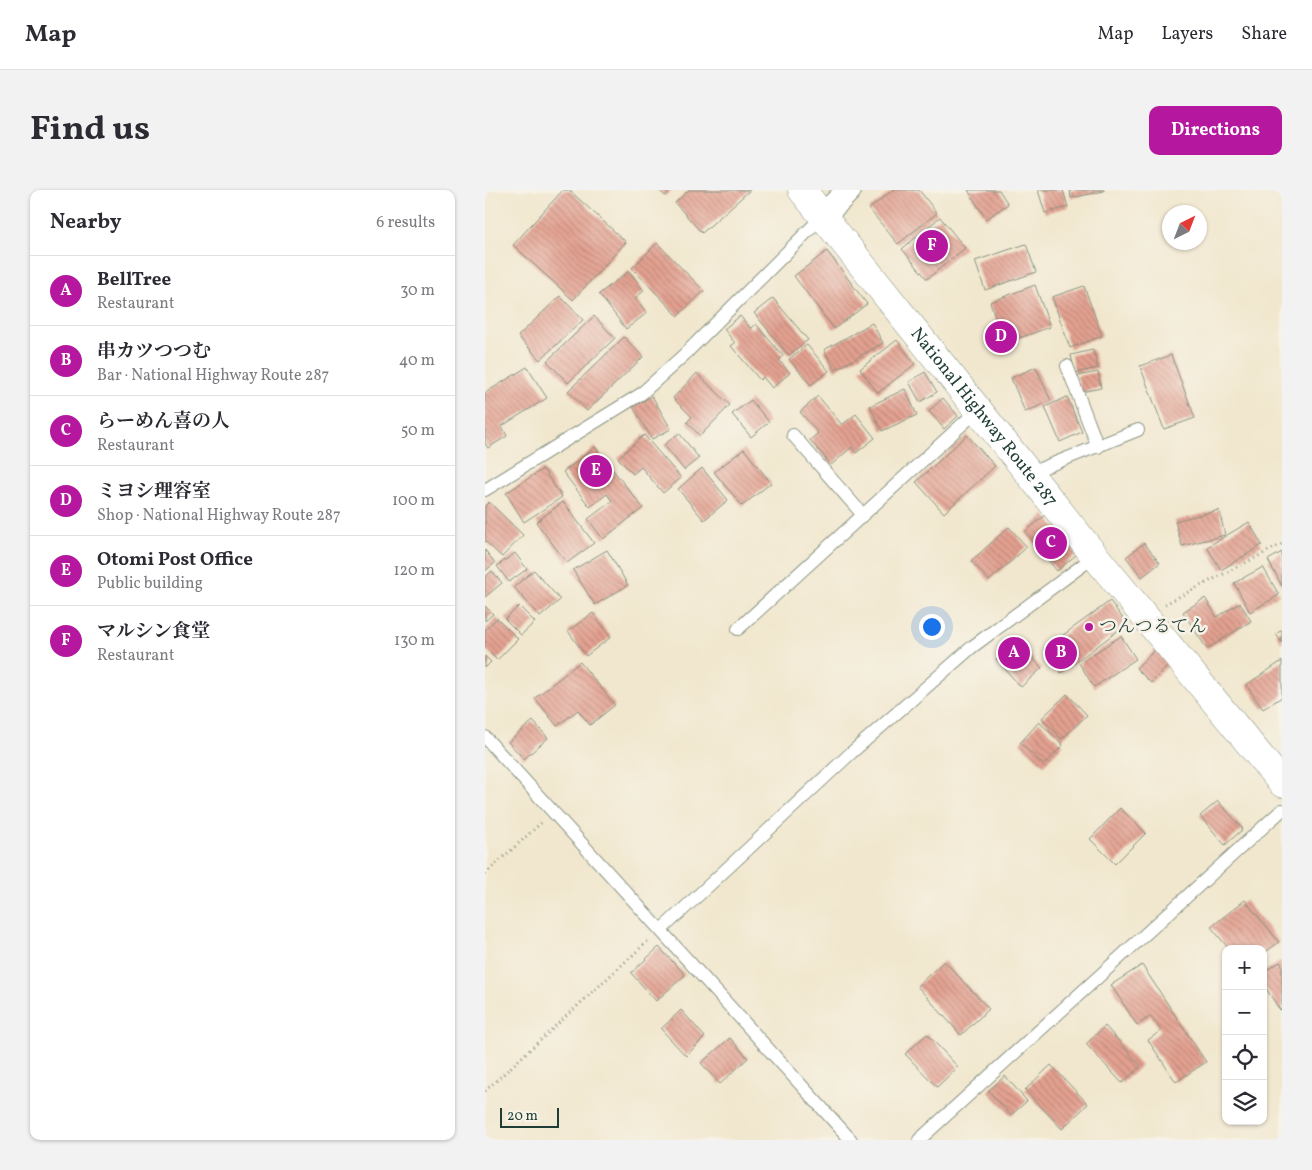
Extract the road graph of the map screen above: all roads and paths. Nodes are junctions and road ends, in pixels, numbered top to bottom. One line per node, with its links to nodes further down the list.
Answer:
1 (802, 190): 3 (highway, National Highway Route 287)
2 (849, 190): 3 (street)
3 (823, 216): 5 (highway, National Highway Route 287); 10 (lane)
4 (1067, 366): 8 (lane)
5 (978, 410): 9 (highway, National Highway Route 287); 11 (lane)
6 (1138, 430): 8 (lane)
7 (793, 435): 11 (lane)
8 (1098, 447): 9 (lane)
9 (1030, 473): 13 (highway, National Highway Route 287)
10 (485, 490)
11 (863, 515): 15 (lane)
12 (1282, 544): 14 (path)
13 (1095, 556): 14 (highway, National Highway Route 287); 21 (lane)
14 (1145, 614): 17 (highway, National Highway Route 287)
15 (737, 629)
16 (485, 736): 19 (lane)
17 (1282, 783)
18 (1282, 810): 24 (lane)
19 (554, 812): 20 (path); 21 (lane)
20 (485, 874)
21 (661, 930): 22 (path); 23 (lane)
22 (485, 1091)
23 (851, 1140)
24 (919, 1140)

